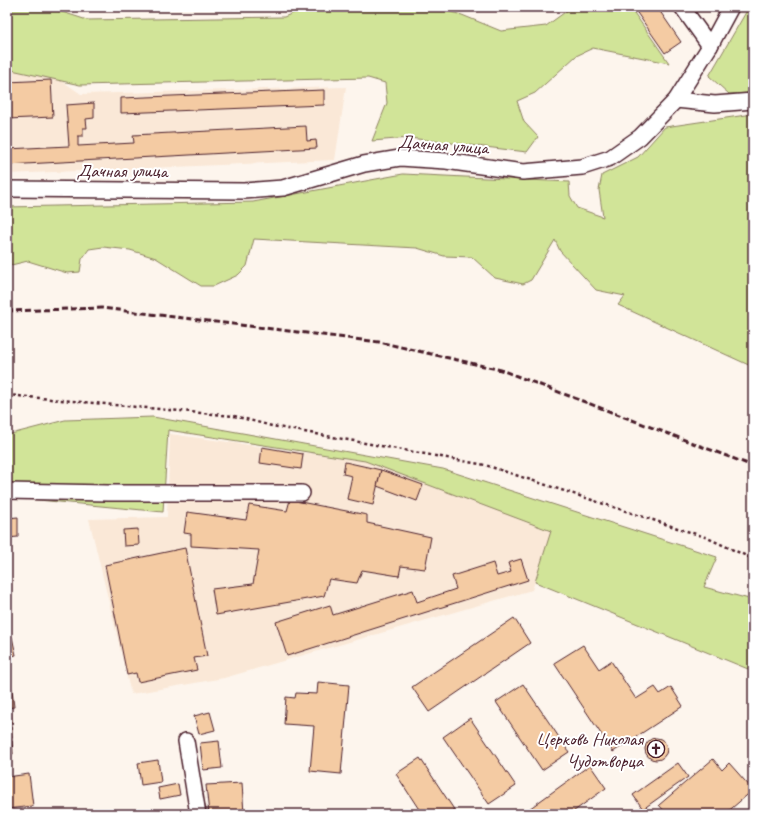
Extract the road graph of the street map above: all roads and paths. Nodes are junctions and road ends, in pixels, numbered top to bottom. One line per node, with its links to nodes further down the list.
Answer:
1 (682, 7): 3 (street)
2 (731, 7): 3 (street, Дачная улица)
3 (710, 46): 4 (street, Дачная улица)
4 (676, 100): 5 (street); 6 (street, Дачная улица)
5 (753, 101)
6 (7, 189)
7 (7, 395): 10 (path)
8 (7, 491): 9 (street)
9 (302, 493)
10 (753, 559)
11 (186, 741): 12 (street)
12 (198, 814)

